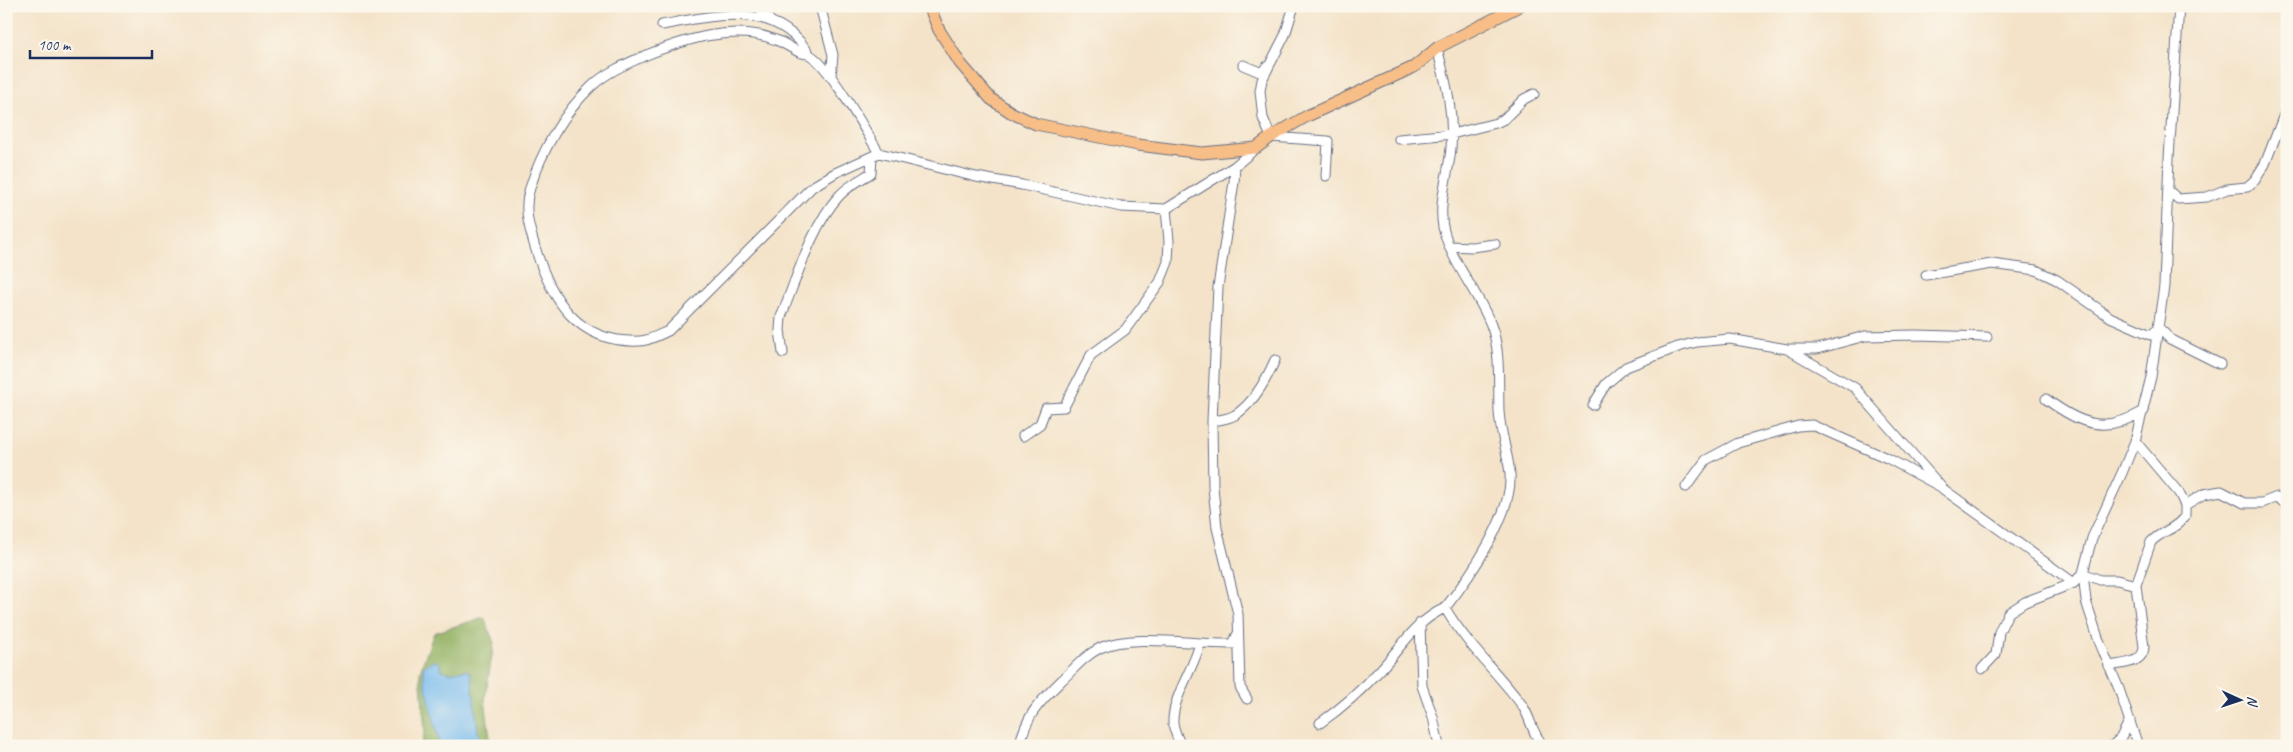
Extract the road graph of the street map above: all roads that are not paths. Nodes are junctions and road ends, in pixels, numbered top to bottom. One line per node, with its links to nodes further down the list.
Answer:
1 (758, 6): 7 (street)
2 (820, 6): 13 (street)
3 (929, 6): 19 (main road)
4 (1294, 6): 12 (street)
5 (1519, 6): 9 (main road)
6 (2180, 6): 23 (street)
7 (770, 19): 8 (street); 10 (street)
8 (662, 25)
9 (1437, 48): 16 (street); 17 (main road)
10 (810, 55): 13 (street); 20 (street)
11 (1244, 65): 12 (street)
12 (1266, 67): 17 (street)
13 (831, 76): 20 (street)
14 (1534, 94): 16 (street)
15 (2287, 107): 23 (street)
16 (1452, 134): 18 (street); 26 (street)
17 (1270, 137): 19 (main road); 22 (street)
18 (1399, 139)
19 (1256, 148): 21 (street)
20 (876, 155): 24 (street); 31 (street)
21 (1234, 166): 24 (street); 37 (street)
22 (1326, 176)
23 (2168, 190): 28 (street)
24 (1166, 209): 38 (street)
25 (1495, 244): 26 (street)
26 (1449, 246): 47 (street)
27 (1926, 275): 28 (street)
28 (2159, 328): 33 (street); 36 (street)
29 (1987, 337): 30 (street)
30 (1788, 349): 35 (street); 41 (street)
31 (783, 353)
32 (1275, 360): 37 (street)
33 (2220, 364)
34 (2046, 399): 36 (street)
35 (1592, 405)
36 (2144, 411): 39 (street)
37 (1212, 421): 49 (street)
38 (1023, 436)
39 (2135, 441): 42 (street); 44 (street)
40 (1686, 487): 41 (street)
41 (1944, 488): 45 (street)
42 (2185, 505): 43 (street); 46 (street)
43 (2287, 505)
44 (2084, 573): 45 (street); 46 (street); 51 (street)
45 (2074, 583): 52 (street)
46 (2136, 585): 51 (street)
47 (1445, 608): 48 (street); 56 (street)
48 (1420, 624): 55 (street); 59 (street)
49 (1238, 634): 50 (street); 53 (street)
50 (1200, 644): 57 (street); 58 (street)
51 (2109, 666): 54 (street)
52 (1982, 669)
53 (1247, 700)
54 (2130, 720): 61 (street); 62 (street)
55 (1320, 723)
56 (1536, 741): 60 (street)
57 (1019, 746)
58 (1181, 746)
59 (1439, 746)
60 (1544, 746)
61 (2112, 746)
62 (2138, 746)

